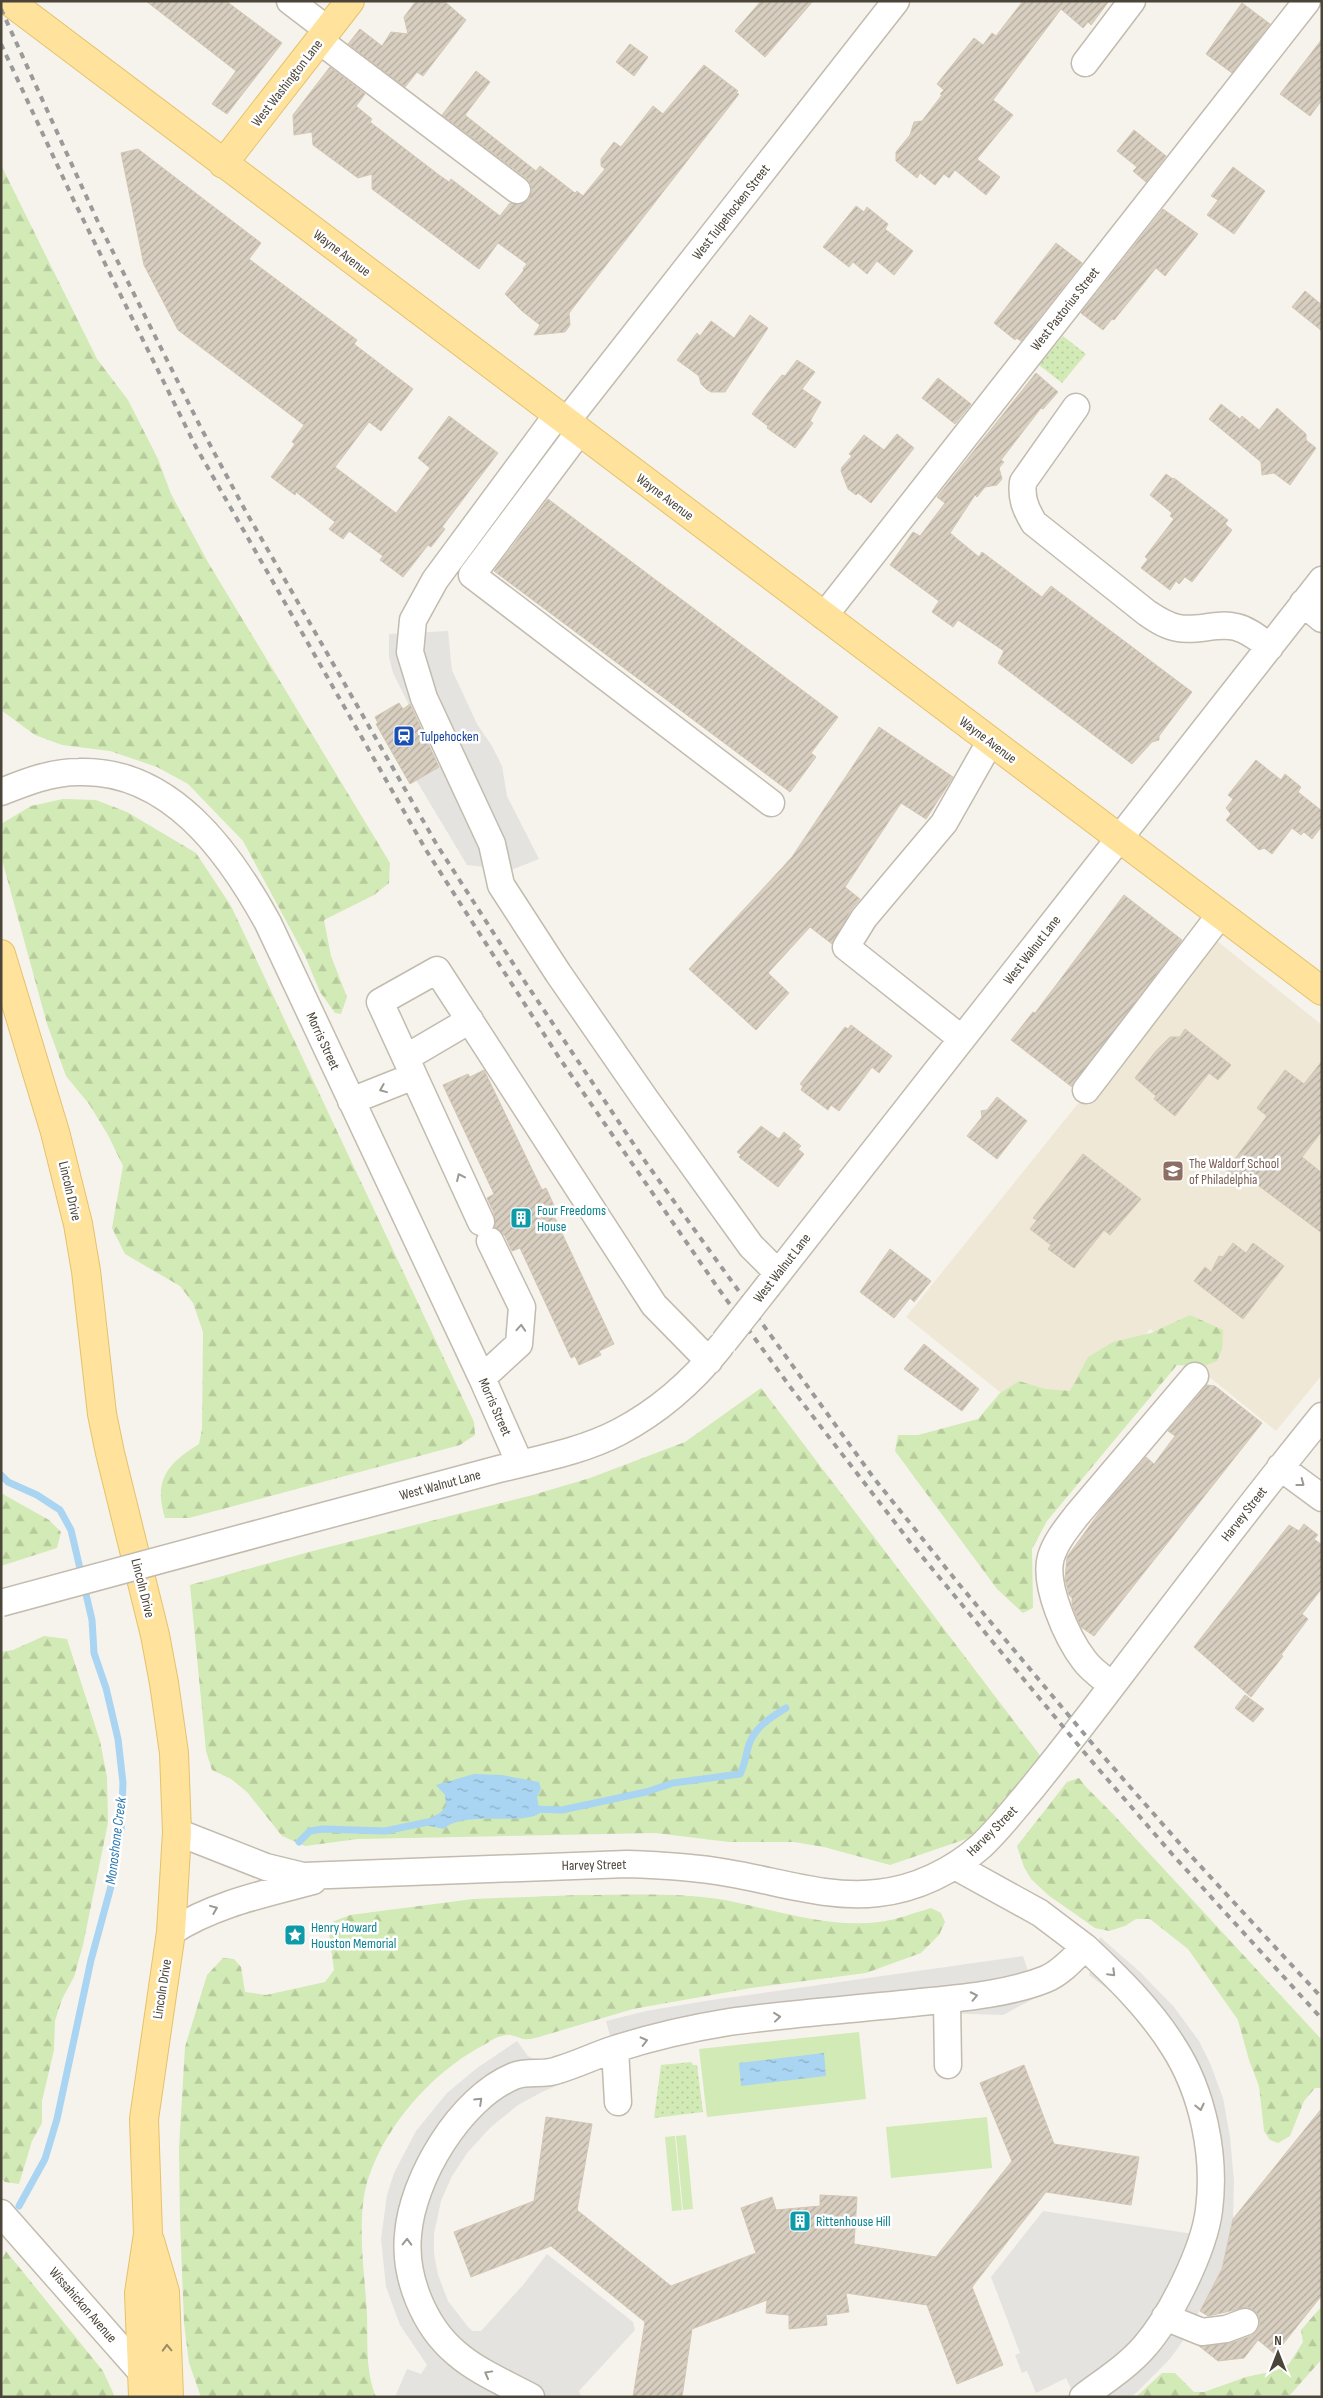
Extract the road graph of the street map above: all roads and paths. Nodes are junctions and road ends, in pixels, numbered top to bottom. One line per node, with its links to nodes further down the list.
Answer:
1 (9, 1): 9 (main road, Wayne Avenue)
2 (290, 1): 7 (street)
3 (350, 1): 7 (main road, West Washington Lane)
4 (1132, 1): 8 (street)
5 (1307, 1): 15 (street, West Pastorius Street)
6 (886, 5): 12 (street, West Tulpehocken Street)
7 (324, 36): 9 (main road, West Washington Lane); 10 (street)
8 (1085, 63)
9 (223, 164): 12 (main road, Wayne Avenue)
10 (517, 190)
11 (1076, 407): 16 (street)
12 (567, 423): 15 (main road, Wayne Avenue); 19 (street); 29 (street)
13 (1322, 580): 14 (street, West Walnut Lane)
14 (1312, 611): 16 (street, West Walnut Lane)
15 (824, 616): 17 (main road, Wayne Avenue)
16 (1270, 646): 20 (street, West Walnut Lane)
17 (990, 742): 20 (main road, Wayne Avenue); 25 (street)
18 (1, 792): 28 (street, Morris Street)
19 (771, 804)
20 (1120, 838): 21 (main road, Wayne Avenue); 25 (street, West Walnut Lane)
21 (1220, 915): 23 (main road, Wayne Avenue); 27 (street)
22 (1, 954): 39 (main road, Lincoln Drive)
23 (1322, 991)
24 (470, 1020): 26 (street); 26 (street); 30 (street)
25 (962, 1039): 29 (street, West Walnut Lane)
26 (411, 1066): 28 (street, one-way to 28); 32 (street, one-way to 26)
27 (1086, 1090)
28 (352, 1102): 32 (street, Morris Street)
29 (772, 1280): 30 (street, West Walnut Lane, bridge)
30 (716, 1351): 34 (street, West Walnut Lane)
31 (1195, 1376): 38 (street)
32 (482, 1378): 34 (street, Morris Street)
33 (1322, 1416): 35 (street, Harvey Street)
34 (520, 1464): 37 (street, West Walnut Lane, bridge)
35 (1280, 1467): 36 (street, one-way to 36); 38 (street, Harvey Street)
36 (1322, 1498)
37 (1, 1603)
38 (1112, 1686): 40 (street, Harvey Street)
39 (177, 1832): 41 (street, Harvey Street); 42 (main road, Lincoln Drive)
40 (955, 1866): 41 (street, Harvey Street); 43 (street)
41 (334, 1876): 42 (street, Harvey Street, one-way to 41)
42 (171, 1932): 49 (main road, Lincoln Drive)
43 (1085, 1947): 44 (street, one-way to 43); 50 (street, one-way to 50)
44 (946, 2000): 45 (street, one-way to 44); 46 (street)
45 (615, 2049): 47 (street); 55 (street, one-way to 45)
46 (948, 2065)
47 (618, 2102)
48 (1, 2213): 52 (street, Wissahickon Avenue)
49 (148, 2234): 52 (main road, Lincoln Drive); 54 (main road, Lincoln Drive, one-way to 49)
50 (1165, 2317): 51 (street); 56 (street)
51 (1245, 2322)
52 (142, 2384): 53 (street, Wissahickon Avenue)
53 (163, 2397)
54 (169, 2397)
55 (531, 2397)
56 (1084, 2397)

